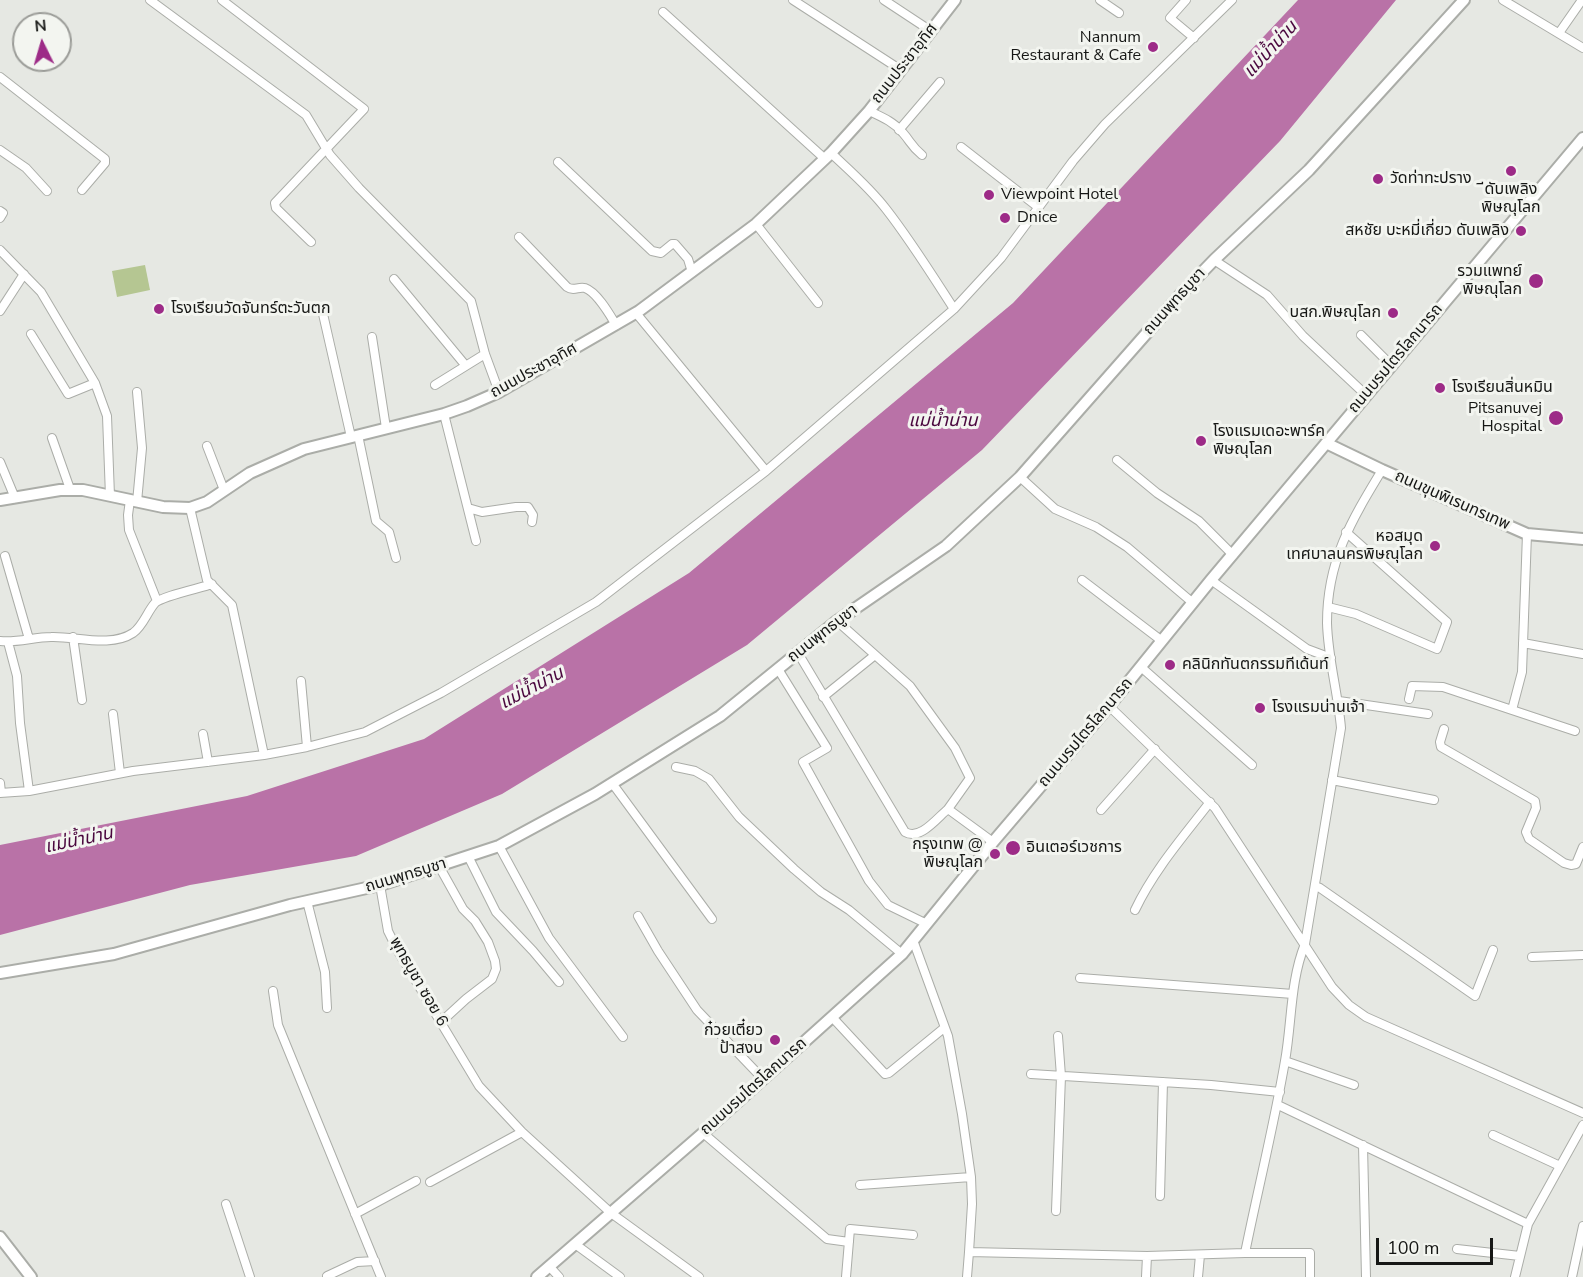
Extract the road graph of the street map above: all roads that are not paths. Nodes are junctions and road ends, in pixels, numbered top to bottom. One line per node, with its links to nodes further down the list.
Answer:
1 (150, 0): 25 (street)
2 (222, 0): 25 (street)
3 (793, 0): 18 (street)
4 (884, 0): 14 (street)
5 (955, 0): 14 (street, ถนนประชาอุทิศ)
6 (1100, 0): 13 (street)
7 (1186, 0): 16 (street)
8 (1233, 0): 16 (street)
9 (1464, 0): 39 (street, ถนนพุทธบูชา)
10 (1503, 0): 15 (street)
11 (1582, 0): 15 (street)
12 (663, 12): 28 (street)
13 (1119, 13)
14 (931, 31): 18 (street, ถนนประชาอุทิศ)
15 (1559, 33): 17 (street)
16 (1194, 39): 32 (street)
17 (1583, 48)
18 (901, 70): 21 (street, ถนนประชาอุทิศ)
19 (0, 77): 30 (street)
20 (940, 82): 22 (street)
21 (869, 111): 22 (street); 28 (street, ถนนประชาอุทิศ)
22 (899, 130): 27 (street)
23 (1583, 138): 53 (street, ถนนบรมไตรโลกนารถ)
24 (961, 147): 32 (street)
25 (326, 149): 37 (street); 52 (street)
26 (0, 150): 31 (street)
27 (922, 155)
28 (828, 156): 35 (street, ถนนประชาอุทิศ); 44 (street)
29 (558, 162): 40 (street)
30 (82, 190)
31 (47, 191)
32 (1038, 207): 44 (street)
33 (0, 211): 34 (street)
34 (0, 218)
35 (756, 224): 40 (street, ถนนประชาอุทิศ); 43 (street)
36 (519, 237): 48 (street)
37 (311, 242)
38 (0, 250): 41 (street)
39 (1214, 260): 59 (street); 70 (street, ถนนพุทธบูชา)
40 (692, 272): 46 (street, ถนนประชาอุทิศ)
41 (24, 274): 45 (street); 55 (street)
42 (394, 279): 54 (street)
43 (818, 303)
44 (954, 309): 69 (street)
45 (0, 311)
46 (636, 313): 48 (street, ถนนประชาอุทิศ); 69 (street)
47 (323, 314): 62 (street)
48 (616, 325): 58 (street, ถนนประชาอุทิศ)
49 (31, 334): 55 (street)
50 (1360, 335): 53 (street)
51 (372, 337): 61 (street)
52 (485, 354): 54 (street); 58 (street)
53 (1391, 365): 59 (street, ถนนบรมไตรโลกนารถ)
54 (466, 366): 56 (street)
55 (95, 383): 73 (street)
56 (435, 385)
57 (137, 392): 76 (street)
58 (499, 392): 60 (street, ถนนประชาอุทิศ)
59 (1366, 395): 64 (street, ถนนบรมไตรโลกนารถ)
60 (444, 414): 61 (street, ถนนประชาอุทิศ); 78 (street)
61 (386, 428): 62 (street, ถนนประชาอุทิศ)
62 (355, 436): 72 (street, ถนนประชาอุทิศ); 86 (street)
63 (52, 438): 71 (street)
64 (1326, 443): 68 (street, ถนนขุนพิเรนทรเทพ); 84 (street, ถนนบรมไตรโลกนารถ)
65 (207, 446): 72 (street)
66 (1117, 459): 84 (street)
67 (0, 462): 74 (street)
68 (1382, 470): 80 (street); 81 (street, ถนนขุนพิเรนทรเทพ)
69 (766, 471): 117 (street)
70 (1020, 477): 91 (street); 93 (street, ถนนพุทธบูชา)
71 (70, 489): 73 (street, ถนนประชาอุทิศ); 74 (street, ถนนประชาอุทิศ)
72 (224, 490): 77 (street, ถนนประชาอุทิศ)
73 (110, 496): 76 (street, ถนนประชาอุทิศ)
74 (15, 498): 75 (street, ถนนประชาอุทิศ)
75 (0, 500)
76 (133, 501): 77 (street, ถนนประชาอุทิศ); 90 (street)
77 (190, 508): 89 (street)
78 (468, 508): 79 (street); 83 (street)
79 (532, 522)
80 (1346, 532): 92 (street); 92 (street)
81 (1527, 534): 82 (street, ถนนขุนพิเรนทรเทพ); 98 (street)
82 (1583, 539)
83 (476, 541)
84 (1233, 555): 88 (street, ถนนบรมไตรโลกนารถ)
85 (5, 556): 95 (street)
86 (396, 558)
87 (1082, 580): 97 (street)
88 (1211, 580): 91 (street, ถนนบรมไตรโลกนารถ); 102 (street)
89 (212, 584): 90 (street); 119 (street)
90 (158, 601): 94 (street)
91 (1193, 603): 97 (street, ถนนบรมไตรโลกนารถ)
92 (1328, 607): 102 (street)
93 (837, 621): 99 (street, ถนนพุทธบูชา); 101 (street)
94 (74, 637): 95 (street); 108 (street)
95 (29, 639): 96 (street)
96 (4, 641): 127 (street)
97 (1162, 641): 103 (street, ถนนบรมไตรโลกนารถ)
98 (1523, 643): 100 (street); 111 (street)
99 (798, 653): 104 (street, ถนนพุทธบูชา); 106 (street)
100 (1583, 654)
101 (875, 655): 106 (street); 131 (street)
102 (1331, 658): 109 (street)
103 (1141, 667): 110 (street, ถนนบรมไตรโลกนารถ); 121 (street)
104 (778, 669): 126 (street, ถนนพุทธบูชา); 144 (street)
105 (301, 681): 117 (street)
106 (823, 697): 131 (street)
107 (1408, 699): 111 (street)
108 (82, 700)
109 (1339, 701): 113 (street); 124 (street)
110 (1109, 706): 118 (street); 133 (street, ถนนบรมไตรโลกนารถ)
111 (1512, 710): 115 (street)
112 (113, 714): 123 (street)
113 (1428, 714)
114 (1444, 729): 135 (street)
115 (1575, 731)
116 (203, 734): 120 (street)
117 (307, 747): 119 (street)
118 (1155, 749): 130 (street); 132 (street)
119 (264, 755): 120 (street)
120 (208, 762): 123 (street)
121 (1252, 765)
122 (676, 767): 148 (street)
123 (120, 773): 127 (street)
124 (1332, 780): 129 (street); 139 (street)
125 (0, 783): 128 (street)
126 (612, 783): 134 (street, ถนนพุทธบูชา); 143 (street)
127 (29, 791): 128 (street)
128 (1, 793)
129 (1434, 800)
130 (1210, 802): 141 (street); 146 (street)
131 (948, 809): 133 (street)
132 (1101, 810)
133 (993, 842): 144 (street, ถนนบรมไตรโลกนารถ)
134 (499, 846): 136 (street, ถนนพุทธบูชา); 161 (street)
135 (1583, 850)
136 (468, 856): 137 (street, ถนนพุทธบูชา); 153 (street)
137 (439, 866): 138 (street, ถนนพุทธบูชา); 158 (street)
138 (380, 885): 140 (street, ถนนพุทธบูชา); 158 (street, พุทธบูชา ซอย 6)
139 (1315, 886): 146 (street); 147 (street)
140 (307, 901): 151 (street, ถนนพุทธบูชา); 156 (street)
141 (1135, 910)
142 (638, 916): 165 (street)
143 (712, 919)
144 (927, 924): 145 (street, ถนนบรมไตรโลกนารถ)
145 (913, 940): 148 (street, ถนนบรมไตรโลกนารถ); 159 (street)
146 (1305, 944): 155 (street); 170 (street)
147 (1493, 950)
148 (902, 954): 157 (street, ถนนบรมไตรโลกนารถ)
149 (1583, 955): 150 (street)
150 (1532, 957)
151 (0, 973)
152 (1080, 978): 155 (street)
153 (559, 982)
154 (273, 991): 185 (street)
155 (1293, 994): 162 (street)
156 (327, 1008)
157 (832, 1017): 159 (street); 165 (street, ถนนบรมไตรโลกนารถ)
158 (441, 1022): 172 (street, พุทธบูชา ซอย 6)
159 (945, 1028): 177 (street)
160 (1058, 1036): 164 (street)
161 (623, 1037)
162 (1285, 1061): 167 (street); 168 (street)
163 (1031, 1074): 164 (street)
164 (1061, 1076): 166 (street); 183 (street)
165 (763, 1079): 173 (street, ถนนบรมไตรโลกนารถ)
166 (1163, 1082): 168 (street); 181 (street)
167 (1354, 1085)
168 (1280, 1092): 169 (street)
169 (1278, 1105): 175 (street); 194 (street)
170 (1583, 1113)
171 (1583, 1125): 176 (street)
172 (522, 1132): 179 (street); 184 (street, พุทธบูชา ซอย 6)
173 (703, 1133): 184 (street, ถนนบรมไตรโลกนารถ); 190 (street)
174 (1494, 1135): 176 (street)
175 (1363, 1145): 186 (street); 213 (street)
176 (1560, 1166): 186 (street)
177 (971, 1177): 180 (street); 193 (street)
178 (416, 1181): 185 (street)
179 (430, 1182)
180 (860, 1185)
181 (1160, 1196)
182 (226, 1204): 202 (street)
183 (1056, 1211)
184 (611, 1212): 191 (street, ถนนบรมไตรโลกนารถ); 207 (street, พุทธบูชา ซอย 6)
185 (355, 1214): 198 (street)
186 (1528, 1224): 197 (street)
187 (1583, 1226): 215 (street)
188 (913, 1235): 190 (street)
189 (0, 1237): 201 (street)
190 (849, 1242): 208 (street)
191 (574, 1244): 199 (street, ถนนบรมไตรโลกนารถ); 206 (street)
192 (1457, 1249): 197 (street)
193 (969, 1252): 196 (street); 209 (street)
194 (1245, 1253): 195 (street); 212 (street)
195 (1200, 1255): 196 (street); 211 (street)
196 (1148, 1256): 210 (street)
197 (1520, 1256): 214 (street)
198 (375, 1261): 200 (street); 203 (street)
199 (549, 1266): 204 (street, ถนนบรมไตรโลกนารถ); 205 (street)
200 (327, 1276)
201 (31, 1277)
202 (250, 1277)
203 (381, 1277)
204 (537, 1277)
205 (559, 1277)
206 (620, 1277)
207 (699, 1277)
208 (846, 1277)
209 (967, 1277)
210 (1146, 1277)
211 (1198, 1277)
212 (1310, 1277)
213 (1366, 1277)
214 (1515, 1277)
215 (1572, 1277)

